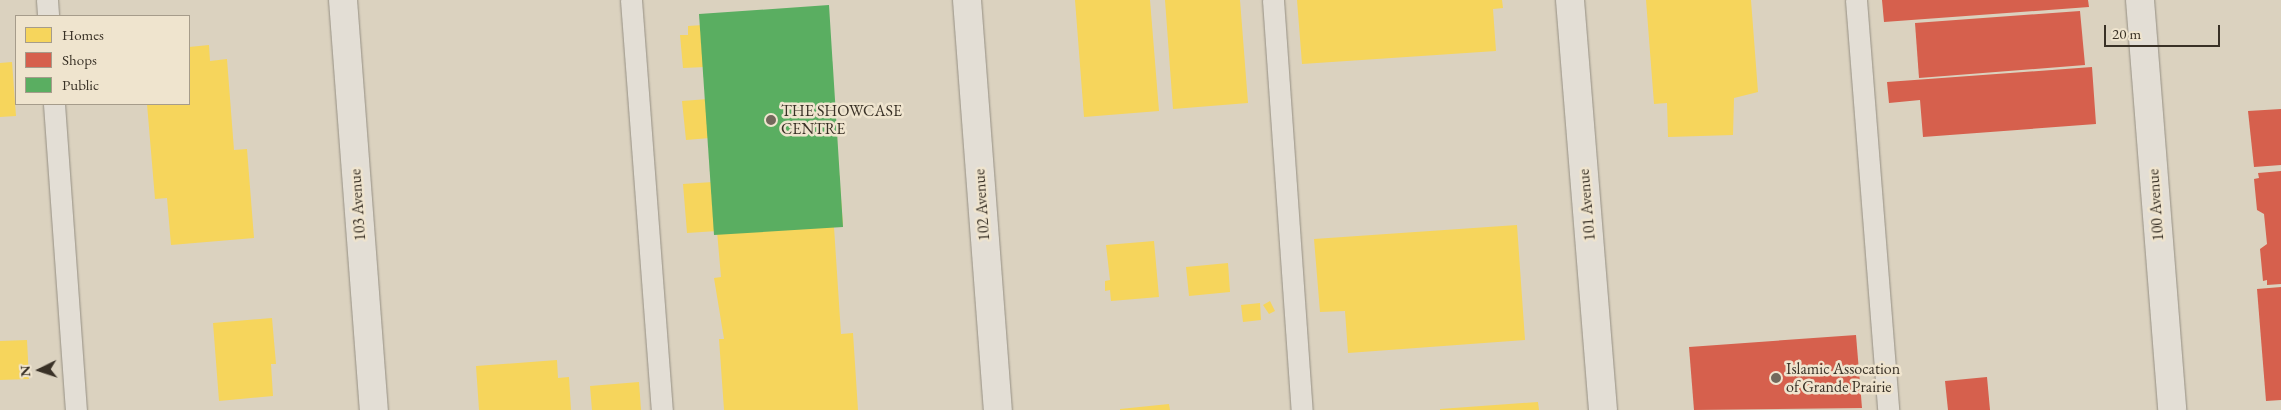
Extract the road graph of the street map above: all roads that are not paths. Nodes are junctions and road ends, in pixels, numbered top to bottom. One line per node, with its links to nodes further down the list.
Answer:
1 (47, 0): 9 (lane)
2 (343, 0): 12 (street, 103 Avenue)
3 (631, 0): 13 (lane)
4 (967, 0): 14 (street, 102 Avenue)
5 (1273, 0): 15 (lane)
6 (1570, 0): 16 (street, 101 Avenue)
7 (1856, 0): 17 (lane)
8 (2140, 0): 18 (street, 100 Avenue)
9 (48, 15)
10 (54, 105): 11 (lane)
11 (76, 410)
12 (374, 410)
13 (662, 410)
14 (998, 410)
15 (1302, 410)
16 (1603, 410)
17 (1888, 410)
18 (2172, 410)

